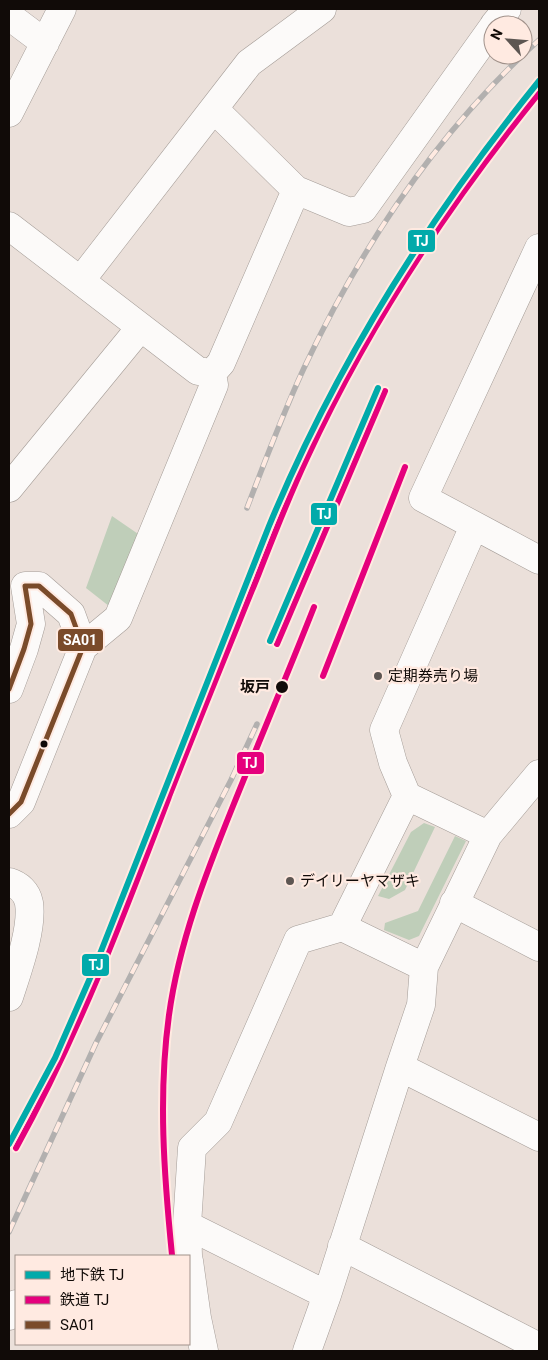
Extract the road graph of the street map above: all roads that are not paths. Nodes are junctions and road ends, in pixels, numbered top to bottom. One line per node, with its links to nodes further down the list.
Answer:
1 (62, 9): 5 (street)
2 (322, 9): 6 (street)
3 (9, 16): 5 (street)
4 (483, 41): 8 (street)
5 (45, 43): 7 (street)
6 (214, 109): 8 (street); 11 (street)
7 (9, 113)
8 (296, 190): 13 (street)
9 (9, 226): 11 (street)
10 (539, 248): 15 (street)
11 (82, 280): 12 (street)
12 (140, 328): 13 (street); 14 (street)
13 (212, 373): 18 (street)
14 (9, 488)
15 (474, 526): 16 (street); 21 (street)
16 (539, 560)
17 (17, 580): 18 (street); 19 (street)
18 (83, 647): 22 (street)
19 (9, 689)
20 (539, 774): 23 (street)
21 (406, 796): 23 (street); 26 (street)
22 (9, 814)
23 (488, 835): 25 (street)
24 (9, 882): 29 (street)
25 (454, 903): 27 (street); 28 (street)
26 (342, 927): 28 (street); 32 (street)
27 (539, 947)
28 (424, 967): 30 (street)
29 (9, 997)
30 (400, 1067): 31 (street); 33 (street)
31 (539, 1138)
32 (187, 1225): 34 (street); 36 (street)
33 (342, 1246): 36 (street); 37 (street)
34 (188, 1255)
35 (190, 1268): 38 (street)
36 (327, 1295): 39 (street)
37 (539, 1347)
38 (204, 1351)
39 (307, 1351)

